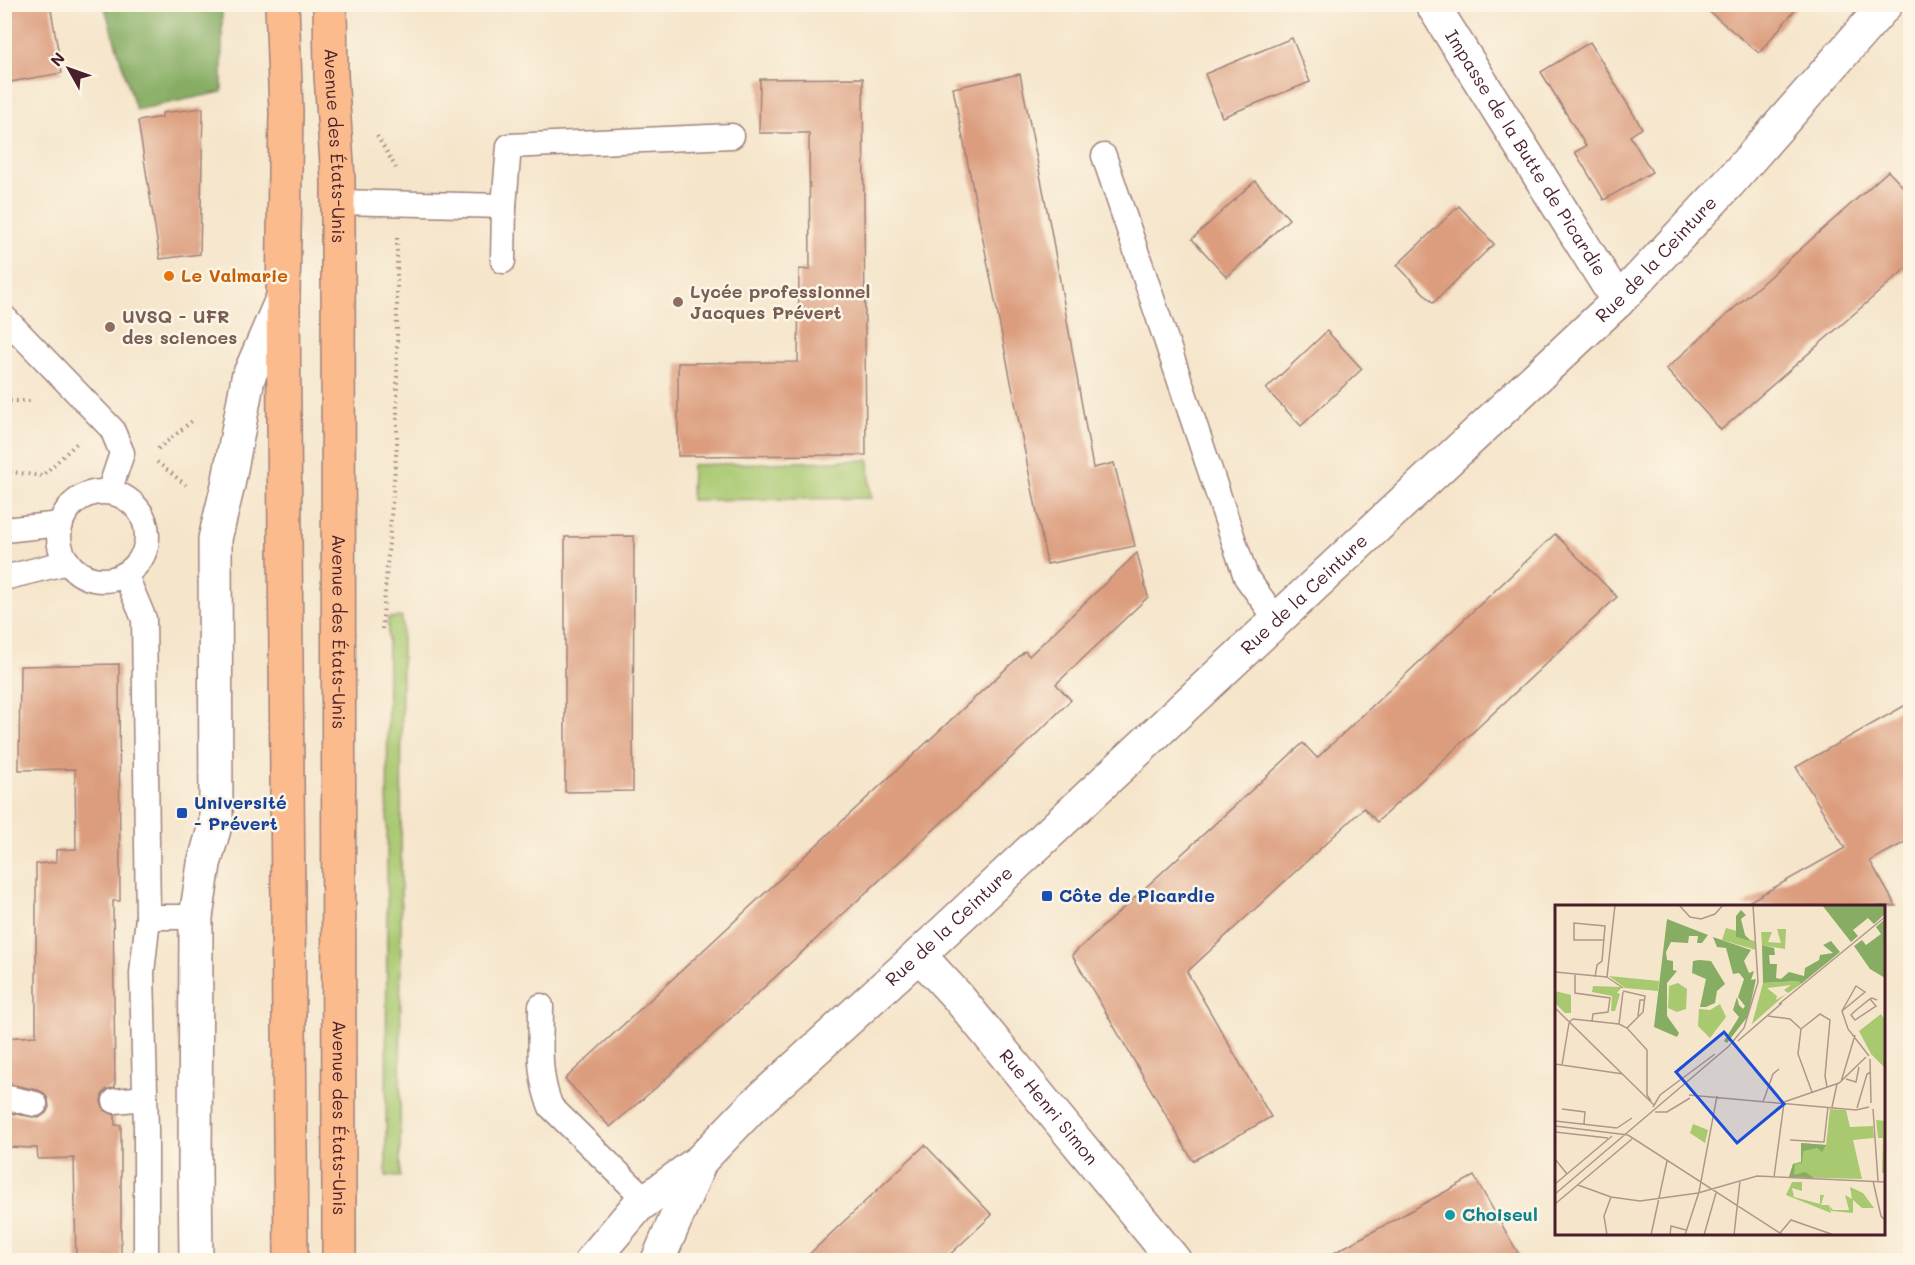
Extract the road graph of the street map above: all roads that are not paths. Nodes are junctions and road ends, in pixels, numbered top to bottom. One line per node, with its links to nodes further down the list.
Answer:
1 (282, 4): 10 (main road)
2 (330, 4): 7 (main road, Avenue des États-Unis)
3 (1432, 4): 11 (street, Impasse de la Butte de Picardie)
4 (1886, 4): 11 (street, Rue de la Ceinture)
5 (732, 136): 8 (lane)
6 (1104, 156): 19 (lane)
7 (338, 202): 8 (lane); 30 (main road, Avenue des États-Unis)
8 (504, 206): 9 (lane)
9 (503, 261)
10 (283, 297): 20 (street); 31 (main road)
11 (1618, 301): 19 (street, Rue de la Ceinture)
12 (4, 317): 13 (lane)
13 (110, 492): 14 (lane); 17 (lane)
14 (61, 524): 15 (lane); 16 (lane)
15 (4, 530)
16 (68, 562): 17 (lane); 18 (lane)
17 (125, 574): 21 (lane)
18 (4, 579)
19 (1277, 620): 22 (street, Rue de la Ceinture)
20 (196, 916): 21 (lane); 33 (street)
21 (147, 917): 25 (lane)
22 (919, 955): 28 (street, Rue de la Ceinture); 36 (street, Rue Henri Simon)
23 (541, 1006): 29 (lane)
24 (4, 1097): 27 (lane)
25 (145, 1098): 26 (lane); 32 (lane)
26 (115, 1101)
27 (35, 1104)
28 (701, 1160): 29 (street, Rue de la Ceinture); 35 (street, Rue de la Ceinture)
29 (646, 1200): 34 (street, Rue de la Ceinture)
30 (339, 1252)
31 (291, 1253)
32 (146, 1260)
33 (196, 1260)
34 (592, 1260)
35 (658, 1260)
36 (1174, 1260)

